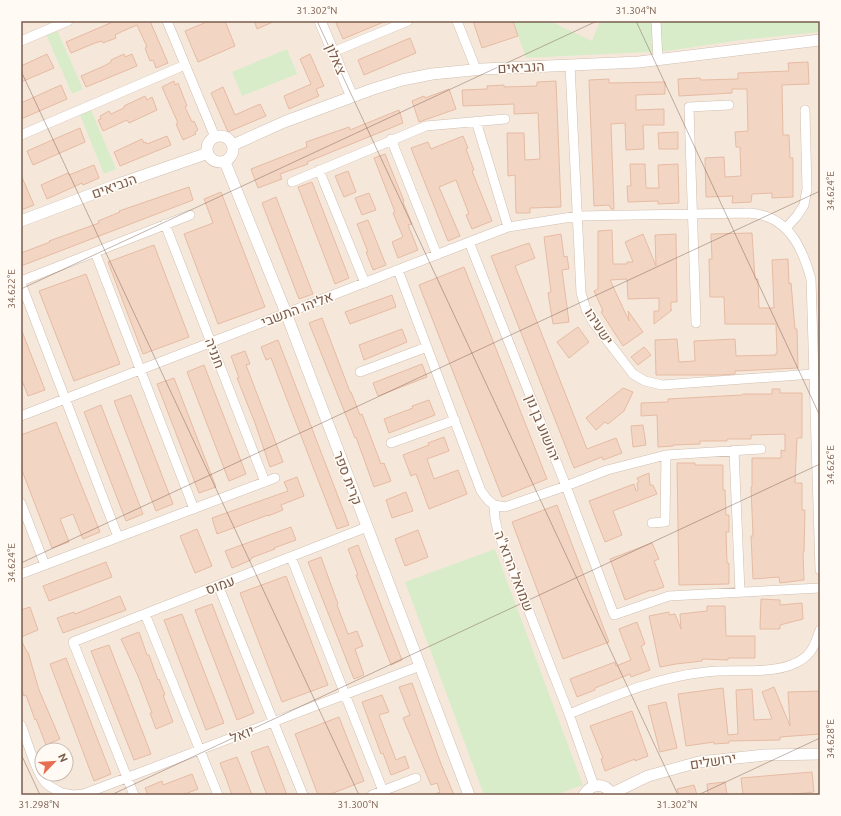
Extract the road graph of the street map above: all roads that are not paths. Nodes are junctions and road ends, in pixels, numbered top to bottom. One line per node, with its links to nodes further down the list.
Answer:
1 (68, 21): 8 (street)
2 (167, 21): 11 (street)
3 (320, 21): 9 (street, צאלון)
4 (408, 21): 9 (street)
5 (457, 21): 13 (street)
6 (656, 21): 10 (street)
7 (820, 40): 10 (street, הנביאים)
8 (21, 41)
9 (333, 52): 14 (street, צאלון)
10 (658, 60): 12 (street, הנביאים)
11 (185, 65): 19 (street); 20 (street)
12 (570, 65): 13 (street, הנביאים); 29 (street, ישעיהו)
13 (476, 69): 14 (street, הנביאים)
14 (352, 97): 22 (street, הנביאים)
15 (729, 105): 27 (street)
16 (804, 110): 33 (street)
17 (505, 119): 18 (street)
18 (476, 121): 21 (street); 32 (street)
19 (21, 134)
20 (215, 137): 22 (street); 23 (street)
21 (391, 139): 25 (street); 36 (street)
22 (233, 145): 24 (street)
23 (208, 153): 24 (street); 30 (street, הנביאים)
24 (225, 162): 40 (street, קרית ספר)
25 (319, 170): 26 (street); 39 (street)
26 (292, 182)
27 (692, 214): 29 (street, אליהו התשבי); 33 (street, אליהו התשבי); 41 (street)
28 (190, 215): 31 (street)
29 (578, 216): 32 (street, אליהו התשבי); 46 (street, ישעיהו)
30 (21, 220)
31 (165, 224): 35 (street); 42 (street, חנניה)
32 (508, 227): 34 (street, אליהו התשבי)
33 (786, 228): 46 (street)
34 (469, 242): 36 (street, אליהו התשבי); 56 (street, יהושוע בן נון)
35 (95, 252): 38 (street); 44 (street)
36 (437, 255): 37 (street, אליהו התשבי)
37 (398, 270): 39 (street, אליהו התשבי); 43 (street)
38 (21, 282): 47 (street)
39 (365, 282): 40 (street, אליהו התשבי)
40 (286, 313): 42 (street, אליהו התשבי); 61 (street, קרית ספר)
41 (696, 323)
42 (211, 342): 44 (street, אליהו התשבי); 55 (street, חנניה)
43 (427, 348): 45 (street); 49 (street)
44 (140, 370): 47 (street, אליהו התשבי); 59 (street)
45 (360, 372)
46 (813, 374): 65 (street)
47 (65, 399): 48 (street, אליהו התשבי); 62 (street)
48 (21, 416)
49 (455, 420): 50 (street); 58 (street)
50 (391, 443)
51 (761, 449): 52 (street)
52 (734, 450): 53 (street); 69 (street)
53 (666, 455): 56 (street); 60 (street)
54 (275, 478): 55 (street)
55 (265, 482): 59 (street)
56 (566, 486): 58 (street); 69 (street, יהושוע בן נון)
57 (21, 503): 64 (street)
58 (494, 505): 74 (street, שמואל הרוא"ה)
59 (194, 509): 62 (street)
60 (652, 523)
61 (367, 527): 63 (street, עמוס); 72 (street, קרית ספר)
62 (118, 537): 64 (street)
63 (291, 557): 67 (street, עמוס); 73 (street)
64 (45, 565): 66 (street)
65 (820, 570)
66 (21, 574)
67 (218, 585): 70 (street, עמוס); 75 (street)
68 (820, 588): 69 (street)
69 (740, 592)
70 (145, 614): 77 (street); 79 (street, עמוס)
71 (820, 630): 74 (street)
72 (420, 666): 73 (street, יואל); 89 (street, קרית ספר)
73 (345, 695): 75 (street, יואל); 82 (street)
74 (569, 714): 81 (street, שמואל הרוא"ה)
75 (273, 722): 77 (street, יואל); 87 (street)
76 (21, 725): 83 (street)
77 (200, 750): 79 (street, יואל); 86 (street)
78 (820, 754): 84 (street, ירושלים)
79 (127, 777): 83 (street, יואל); 85 (street)
80 (416, 778): 82 (street)
81 (594, 786): 84 (street); 90 (street)
82 (383, 791): 88 (street)
83 (62, 794)
84 (611, 794)
85 (134, 795)
86 (218, 795)
87 (303, 795)
88 (372, 795)
89 (469, 795)
90 (584, 795)

